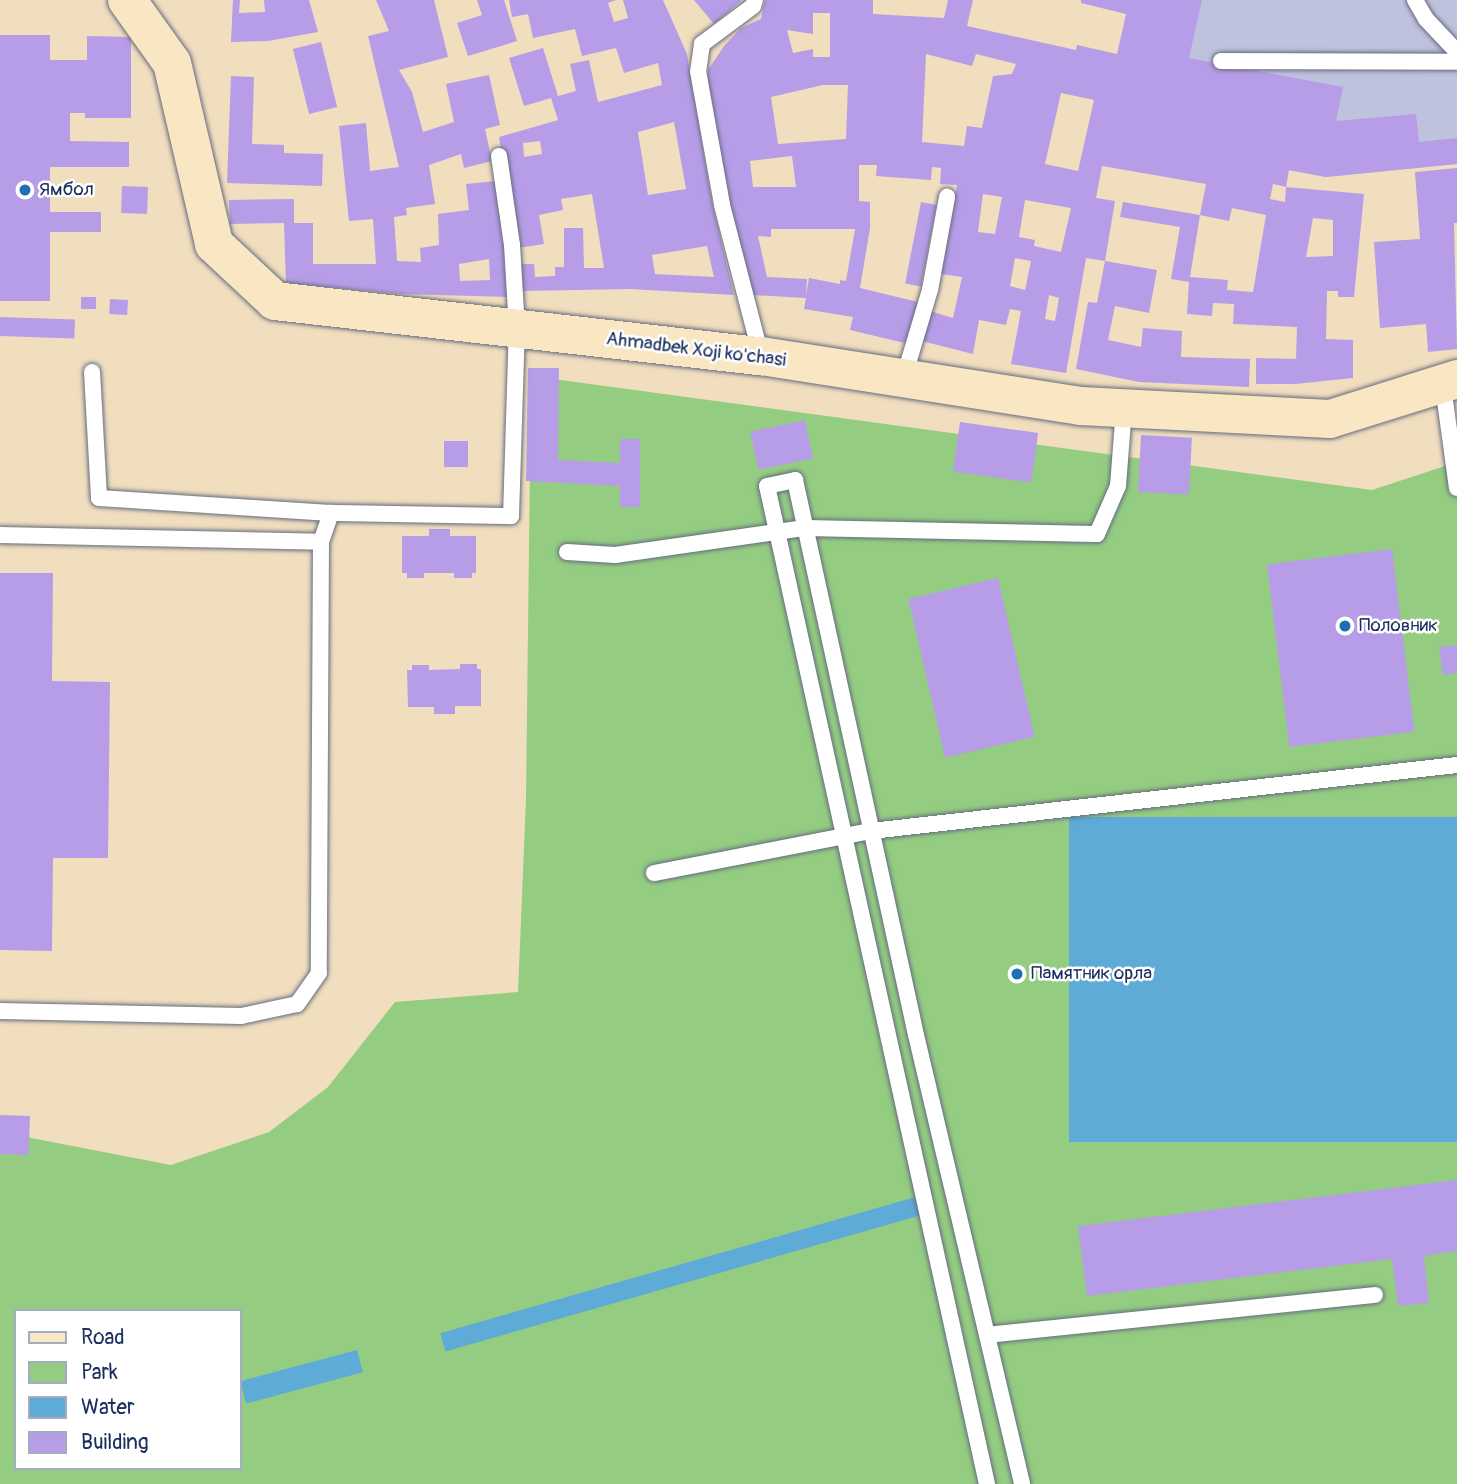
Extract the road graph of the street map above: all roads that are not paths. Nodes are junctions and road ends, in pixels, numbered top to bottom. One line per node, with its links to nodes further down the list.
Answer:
1 (127, 0): 9 (street, Ahmadbek Xoji ko'chasi)
2 (755, 0): 10 (lane)
3 (1415, 0): 4 (lane)
4 (1457, 52)
5 (1221, 61): 6 (lane)
6 (1457, 62)
7 (499, 156): 9 (lane)
8 (947, 197): 12 (lane)
9 (517, 329): 10 (street, Ahmadbek Xoji ko'chasi); 16 (lane)
10 (761, 356): 12 (street, Ahmadbek Xoji ko'chasi)
11 (92, 372): 16 (lane)
12 (904, 377): 14 (street, Ahmadbek Xoji ko'chasi)
13 (1450, 383): 14 (street, Ahmadbek Xoji ko'chasi); 15 (lane)
14 (1124, 408): 17 (lane)
15 (1456, 478)
16 (331, 513): 20 (lane)
17 (805, 528): 18 (lane); 18 (lane); 23 (lane)
18 (777, 532): 21 (lane); 24 (lane)
19 (0, 535): 20 (lane)
20 (321, 542): 26 (lane)
21 (567, 552)
22 (1457, 765): 23 (lane)
23 (871, 831): 24 (lane); 28 (lane)
24 (843, 836): 25 (lane); 29 (lane)
25 (654, 873)
26 (0, 1011)
27 (1375, 1294): 28 (lane)
28 (987, 1335): 30 (lane)
29 (987, 1484)
30 (1022, 1484)

